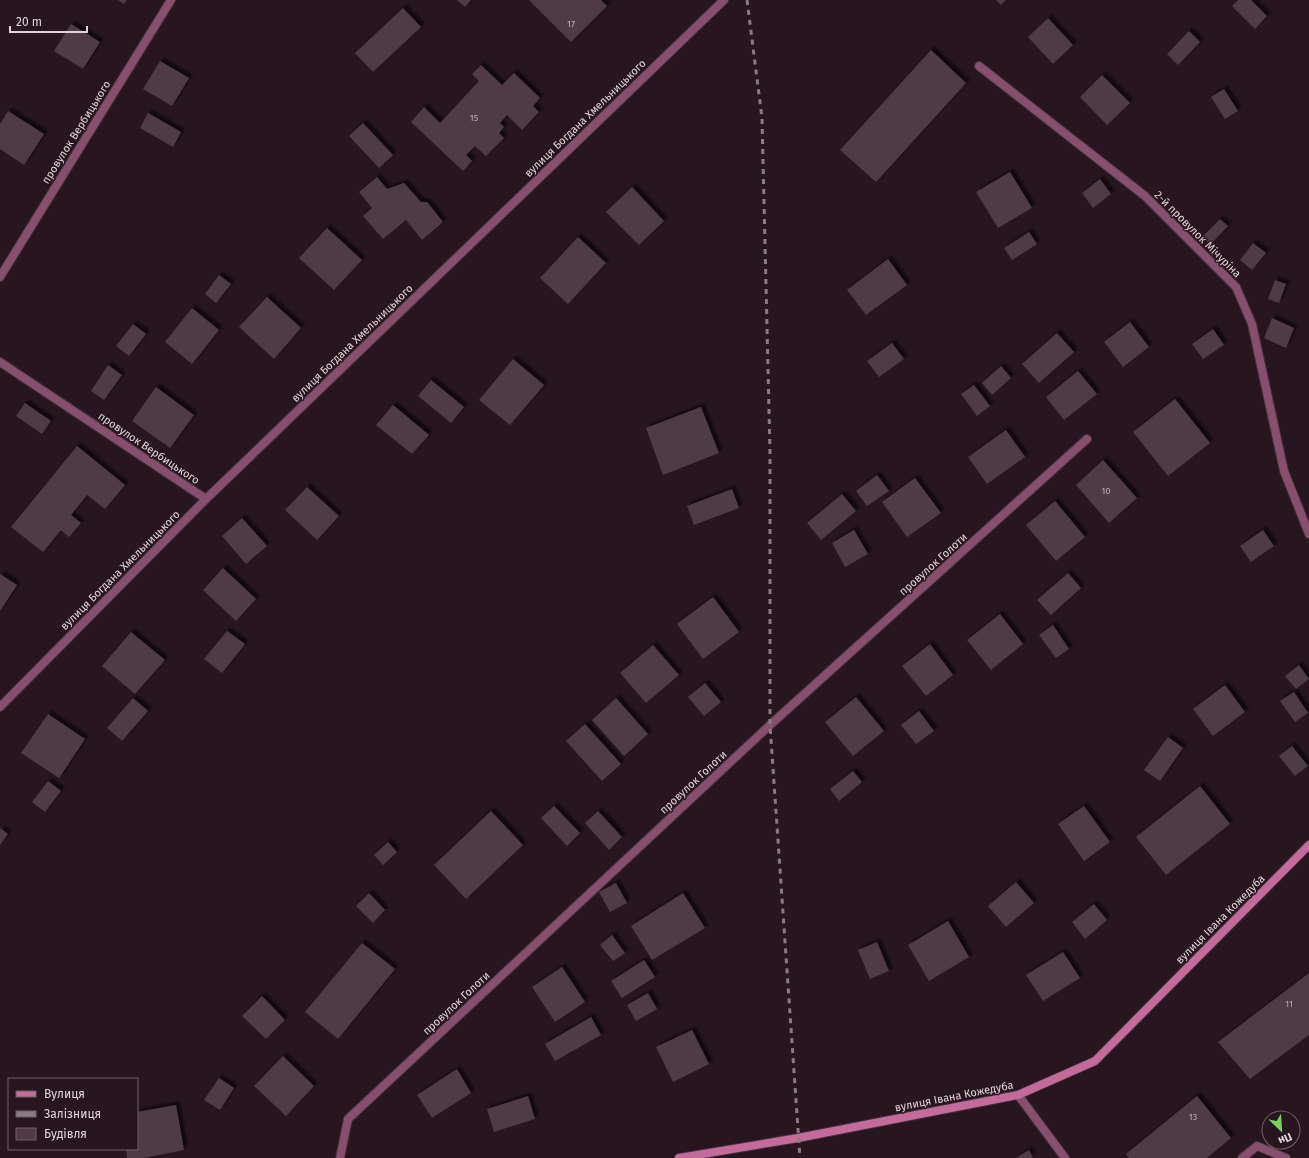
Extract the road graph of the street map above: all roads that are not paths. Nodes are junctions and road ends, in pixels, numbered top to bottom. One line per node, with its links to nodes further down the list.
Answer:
1 (170, 0): 4 (street, провулок Вербицького)
2 (724, 0): 7 (street, вулиця Богдана Хмельницького)
3 (979, 66): 8 (street, 2-й провулок Мічуріна)
4 (0, 276)
5 (0, 362): 7 (street, провулок Вербицького)
6 (1087, 439): 12 (street, провулок Голоти)
7 (206, 499): 9 (street, вулиця Богдана Хмельницького)
8 (1309, 534)
9 (0, 707)
10 (1309, 845): 11 (main road, вулиця Івана Кожедуба)
11 (1018, 1095): 13 (main road, вулиця Івана Кожедуба); 14 (street)
12 (340, 1158)
13 (679, 1158)
14 (1065, 1158)
15 (1242, 1158): 16 (street)
16 (1286, 1158)

